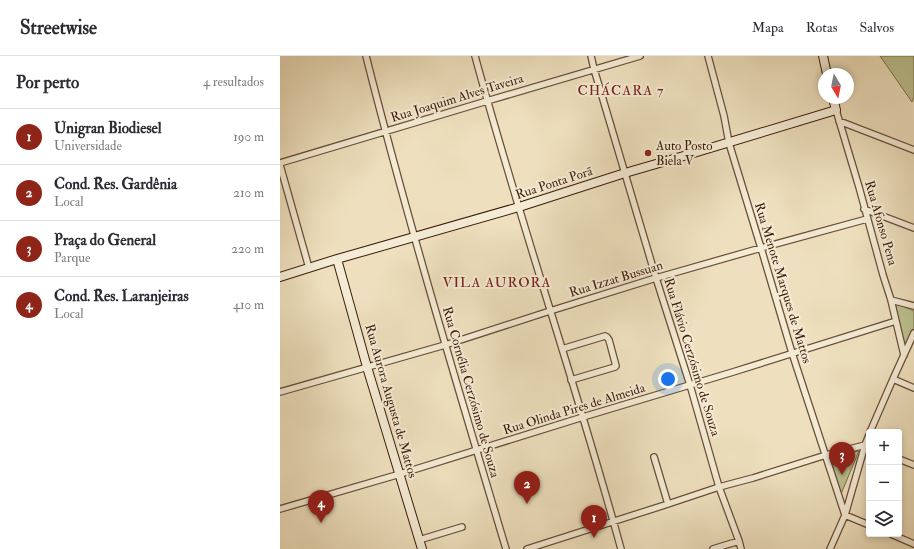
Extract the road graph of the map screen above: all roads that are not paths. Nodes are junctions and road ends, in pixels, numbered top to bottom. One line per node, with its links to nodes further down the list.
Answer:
1 (366, 56): 13 (street, Rua Cornélia Cerzósimo de Souza)
2 (475, 56): 9 (street)
3 (591, 56): 8 (street, Rua Flávio Cerzósimo de Souza)
4 (640, 56): 8 (street, Rua Joaquim Alves Taveira)
5 (708, 56): 14 (street, Rua Menote Marques de Mattos)
6 (823, 56): 7 (street)
7 (826, 68)
8 (594, 69): 9 (street, Rua Joaquim Alves Taveira); 17 (street, Rua Flávio Cerzósimo de Souza)
9 (487, 100): 13 (street, Rua Joaquim Alves Taveira); 18 (street)
10 (834, 104): 11 (street, Rua Afonso Pena)
11 (836, 110): 12 (street, Rua Afonso Pena); 14 (street, Rua Ponta Porã)
12 (839, 121): 15 (street); 19 (street, Rua Afonso Pena)
13 (385, 132): 16 (street, Rua Joaquim Alves Taveira); 22 (street, Rua Cornélia Cerzósimo de Souza)
14 (729, 143): 17 (street, Rua Ponta Porã); 23 (street, Rua Menote Marques de Mattos)
15 (914, 150)
16 (280, 164): 25 (street)
17 (625, 173): 18 (street, Rua Ponta Porã); 27 (street, Rua Flávio Cerzósimo de Souza)
18 (519, 207): 22 (street, Rua Ponta Porã); 30 (street)
19 (864, 209): 20 (street, Rua Afonso Pena); 21 (street)
20 (867, 219): 23 (street, Rua Izzat Bussuan); 28 (street, Rua Afonso Pena)
21 (914, 228)
22 (415, 237): 24 (street, Rua Ponta Porã); 33 (street, Rua Cornélia Cerzósimo de Souza)
23 (761, 248): 27 (street, Rua Izzat Bussuan); 35 (street, Rua Menote Marques de Mattos)
24 (337, 259): 25 (street, Rua Ponta Porã); 37 (street, Rua Aurora Augusta de Mattos)
25 (309, 268): 26 (street, Rua Ponta Porã)
26 (280, 277)
27 (656, 278): 30 (street, Rua Izzat Bussuan); 40 (street, Rua Flávio Cerzósimo de Souza)
28 (891, 300): 29 (street); 31 (street, Rua Afonso Pena)
29 (914, 306)
30 (550, 311): 33 (street, Rua Izzat Bussuan); 34 (street)
31 (896, 321): 35 (street, Rua Olinda Pires de Almeida); 36 (street, Rua Afonso Pena)
32 (914, 333): 36 (street)
33 (445, 345): 37 (street, Rua Izzat Bussuan); 47 (street, Rua Cornélia Cerzósimo de Souza)
34 (562, 349): 39 (street); 39 (street)
35 (792, 354): 40 (street, Rua Olinda Pires de Almeida); 48 (street, Rua Menote Marques de Mattos)
36 (904, 355): 38 (street)
37 (367, 367): 42 (street, Rua Izzat Bussuan); 52 (street, Rua Aurora Augusta de Mattos)
38 (893, 379): 41 (street); 44 (street)
39 (572, 380): 43 (street)
40 (690, 385): 43 (street, Rua Olinda Pires de Almeida); 53 (street, Rua Flávio Cerzósimo de Souza)
41 (914, 388)
42 (280, 392)
43 (583, 417): 47 (street, Rua Olinda Pires de Almeida); 57 (street)
44 (871, 429)
45 (866, 445): 48 (street)
46 (866, 448): 56 (street)
47 (476, 450): 52 (street, Rua Olinda Pires de Almeida); 65 (street, Rua Cornélia Cerzósimo de Souza)
48 (826, 455): 53 (street); 56 (street, Rua Menote Marques de Mattos)
49 (654, 456): 54 (street)
50 (902, 460): 51 (street)
51 (914, 465)
52 (400, 474): 55 (street, Rua Olinda Pires de Almeida); 61 (street, Rua Aurora Augusta de Mattos)
53 (719, 487): 54 (street); 62 (street, Rua Flávio Cerzósimo de Souza)
54 (668, 504): 57 (street)
55 (280, 509)
56 (845, 515): 58 (street); 70 (street)
57 (613, 521): 66 (street); 67 (street)
58 (866, 524)
59 (462, 527): 61 (street)
60 (898, 537): 63 (street)
61 (419, 540): 64 (street, Rua Aurora Augusta de Mattos)
62 (740, 541): 68 (street); 69 (street, Rua Flávio Cerzósimo de Souza)
63 (914, 544)
64 (422, 549)
65 (506, 549)
66 (527, 549)
67 (621, 549)
68 (713, 549)
69 (741, 549)
70 (830, 549)

